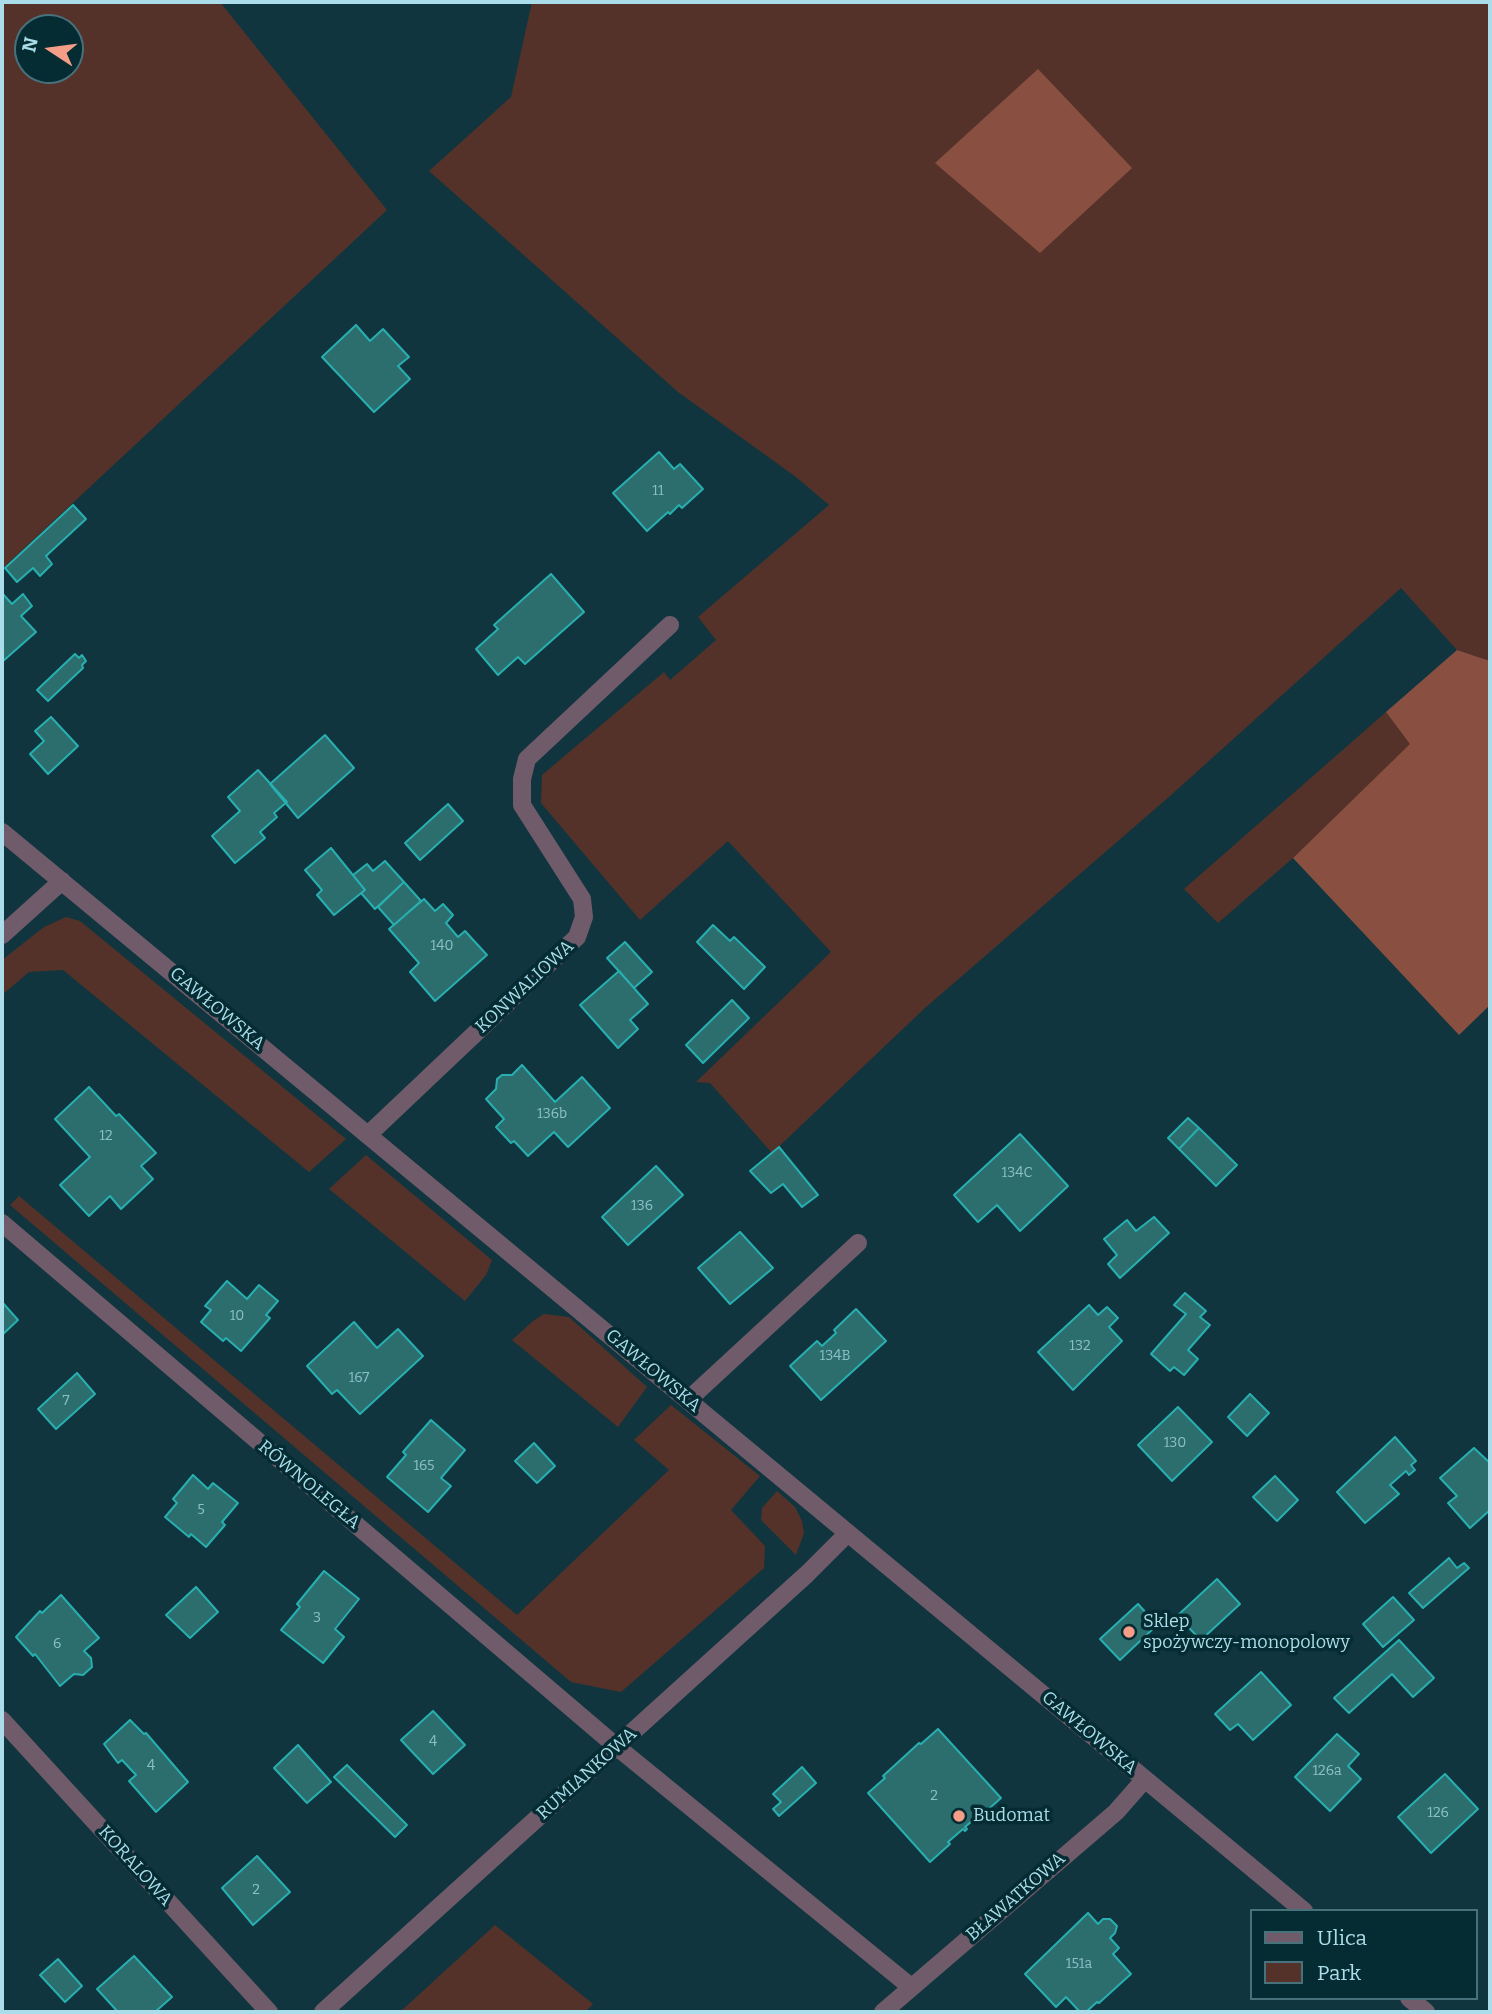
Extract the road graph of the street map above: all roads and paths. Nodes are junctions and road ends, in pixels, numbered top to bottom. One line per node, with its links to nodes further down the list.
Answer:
1 (670, 625): 5 (street, KONWALIOWA)
2 (2, 832): 3 (street, GAWŁOWSKA)
3 (62, 881): 4 (street); 5 (street, GAWŁOWSKA)
4 (2, 934)
5 (369, 1134): 8 (street, GAWŁOWSKA)
6 (2, 1223): 11 (street, RÓWNOLEGŁA)
7 (858, 1243): 8 (street)
8 (688, 1400): 9 (street, GAWŁOWSKA)
9 (848, 1533): 11 (street, RUMIANKOWA); 12 (street, GAWŁOWSKA)
10 (2, 1720): 16 (street, KORALOWA)
11 (617, 1746): 14 (street, RÓWNOLEGŁA); 17 (street, RUMIANKOWA)
12 (1145, 1779): 13 (street, GAWŁOWSKA); 14 (street, BŁAWATKOWA)
13 (1302, 1909)
14 (911, 1987): 18 (street, BŁAWATKOWA)
15 (1411, 2000): 19 (street)
16 (269, 2012)
17 (323, 2012)
18 (883, 2012)
19 (1426, 2012)

